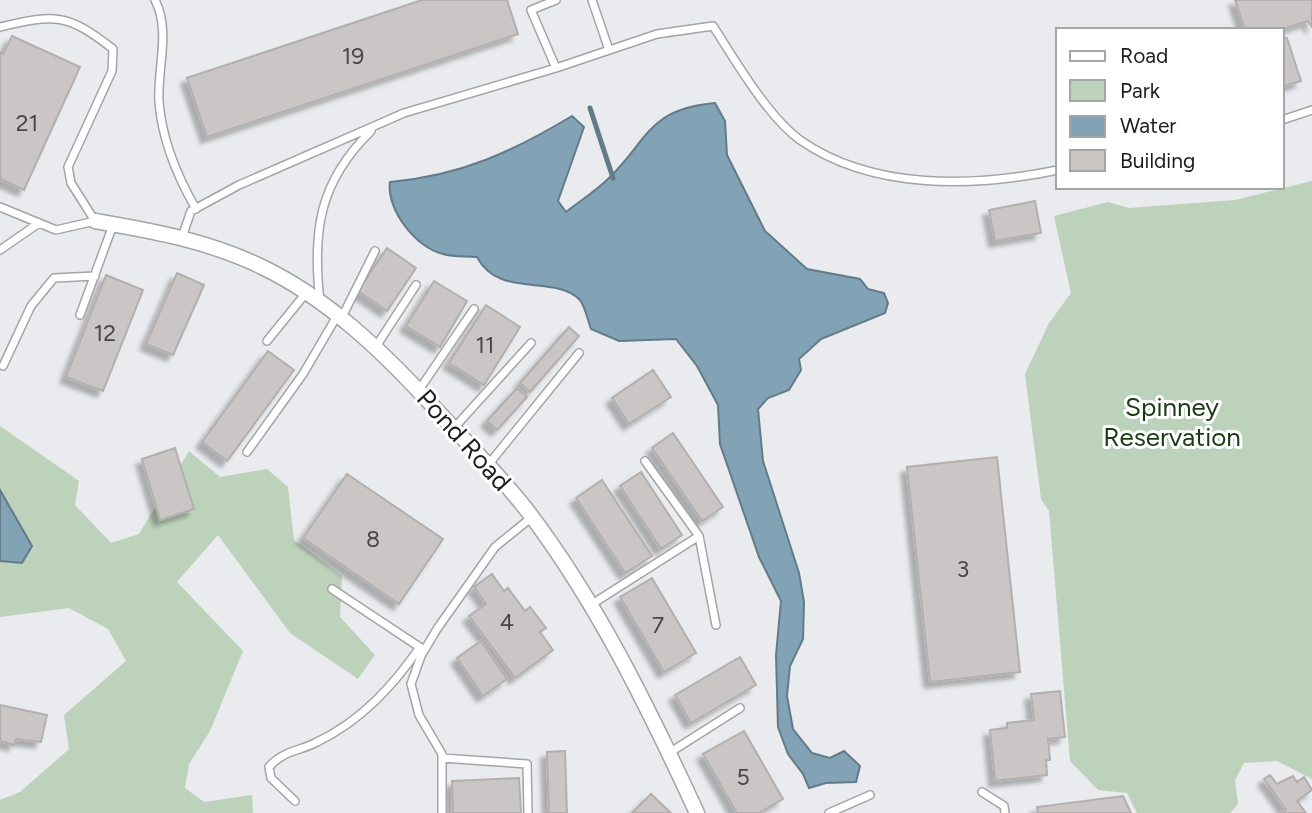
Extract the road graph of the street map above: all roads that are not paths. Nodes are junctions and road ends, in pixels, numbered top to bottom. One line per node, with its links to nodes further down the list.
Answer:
1 (155, 0): 12 (lane)
2 (556, 0): 6 (lane)
3 (592, 0): 5 (lane)
4 (0, 27): 13 (lane)
5 (609, 50): 6 (lane); 10 (lane)
6 (556, 68): 9 (lane)
7 (1312, 110): 8 (lane)
8 (1284, 120)
9 (377, 126): 12 (lane); 22 (lane)
10 (1056, 170)
11 (0, 207): 14 (lane)
12 (195, 209): 16 (lane)
13 (95, 221): 14 (lane); 15 (street, Pond Road)
14 (39, 223): 17 (lane)
15 (113, 224): 16 (street, Pond Road); 19 (lane)
16 (182, 237): 21 (street, Pond Road)
17 (0, 250)
18 (375, 251): 25 (lane)
19 (94, 276): 24 (lane); 30 (lane)
20 (416, 285): 28 (lane)
21 (306, 293): 22 (street, Pond Road); 26 (lane)
22 (320, 303): 25 (street, Pond Road)
23 (474, 309): 31 (lane)
24 (80, 315)
25 (338, 318): 28 (street, Pond Road); 33 (lane)
26 (267, 341)
27 (531, 343): 32 (lane)
28 (375, 348): 31 (street, Pond Road)
29 (579, 353): 35 (lane)
30 (3, 366)
31 (418, 391): 32 (street, Pond Road)
32 (453, 429): 35 (street, Pond Road)
33 (247, 452)
34 (645, 461): 37 (lane)
35 (488, 466): 36 (street, Pond Road)
36 (531, 517): 39 (street, Pond Road); 41 (lane)
37 (699, 536): 39 (lane); 40 (lane)
38 (332, 589): 41 (lane)
39 (589, 606): 43 (street, Pond Road)
40 (716, 625)
41 (422, 648): 44 (lane); 47 (lane)
42 (740, 708): 43 (lane)
43 (669, 753): 50 (street, Pond Road)
44 (442, 758): 48 (lane); 49 (lane)
45 (982, 792): 52 (lane)
46 (870, 795): 51 (lane)
47 (295, 801)
48 (442, 813)
49 (528, 813)
50 (697, 813)
51 (829, 813)
52 (1005, 813)

